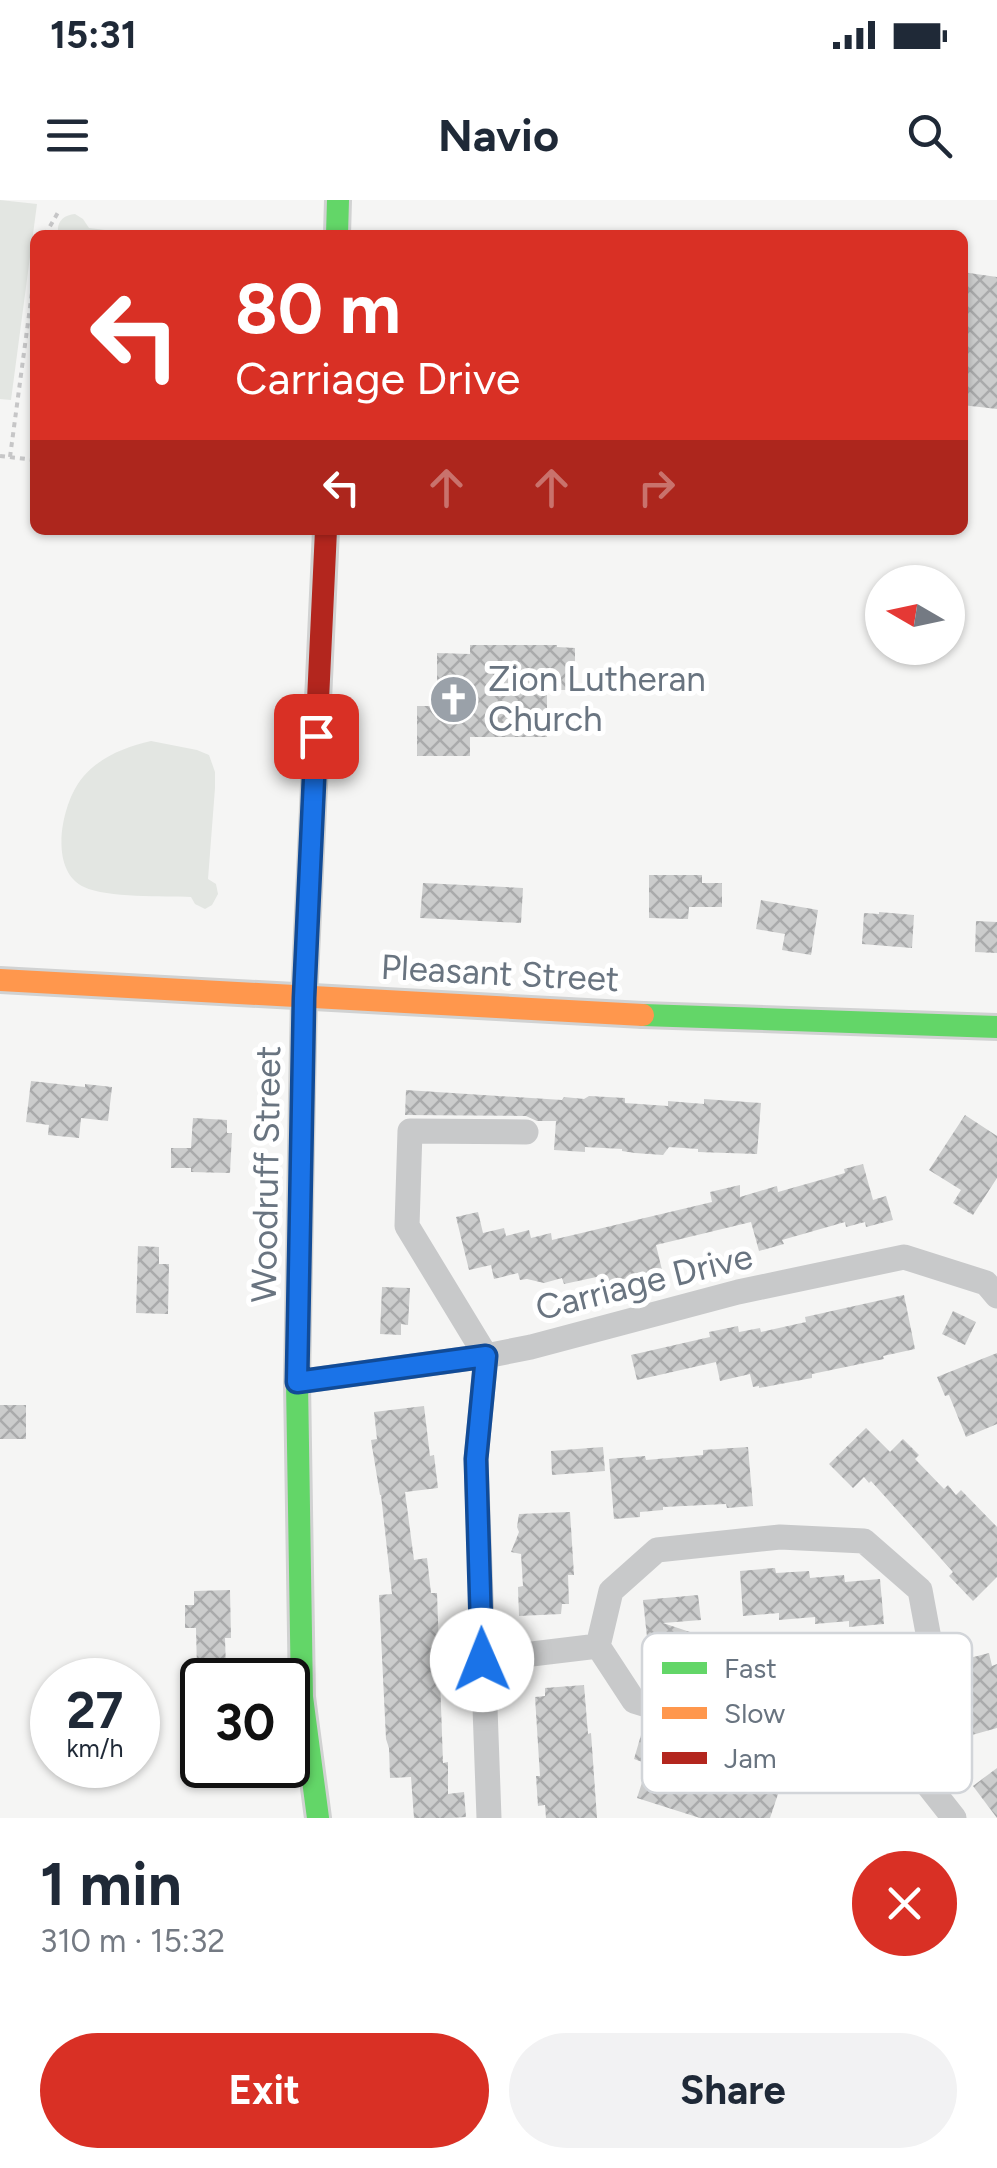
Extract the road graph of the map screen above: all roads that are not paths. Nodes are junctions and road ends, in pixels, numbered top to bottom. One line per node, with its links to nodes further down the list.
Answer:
1 (338, 200): 2 (street)
2 (337, 230)
3 (326, 535): 5 (street, Woodruff Street)
4 (0, 980): 5 (street, Pleasant Street)
5 (304, 998): 6 (street, Pleasant Street); 10 (street, Woodruff Street)
6 (997, 1027)
7 (526, 1132): 9 (street)
8 (997, 1296): 9 (street, Carriage Drive)
9 (486, 1356): 10 (street, Carriage Drive); 13 (street)
10 (297, 1382): 16 (street, Woodruff Street)
11 (928, 1633): 12 (street)
12 (598, 1646): 13 (street); 14 (street)
13 (482, 1660): 17 (street)
14 (642, 1703)
15 (934, 1793): 18 (street)
16 (318, 1818)
17 (489, 1818)
18 (954, 1818)

